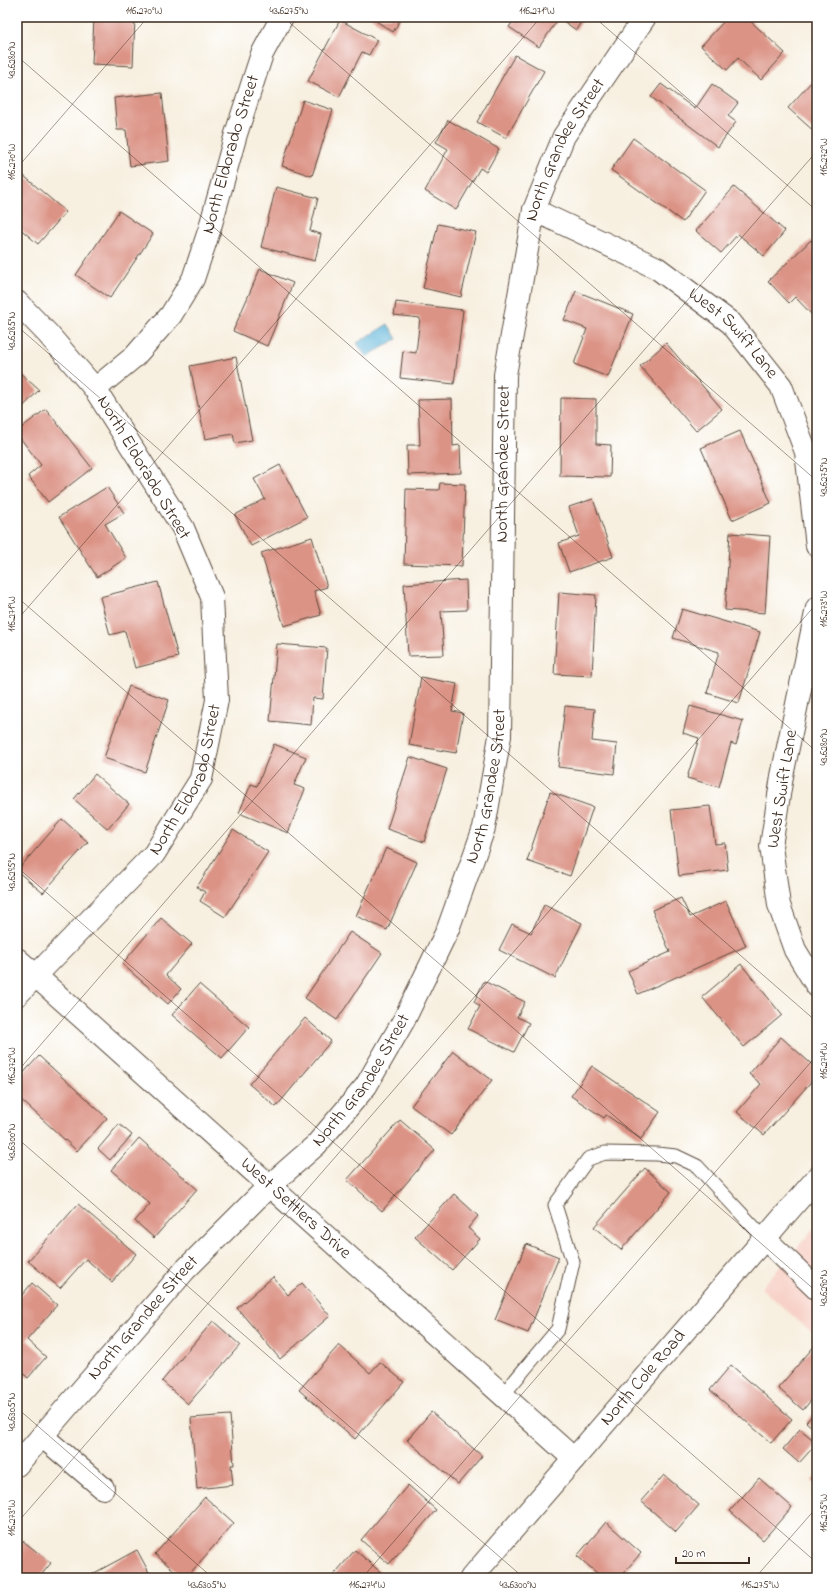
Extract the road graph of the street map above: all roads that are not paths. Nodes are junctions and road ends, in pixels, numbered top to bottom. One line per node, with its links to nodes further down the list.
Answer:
1 (282, 17): 5 (street, North Eldorado Street)
2 (645, 17): 3 (street, North Grandee Street)
3 (534, 210): 6 (street, West Swift Lane); 13 (street, North Grandee Street)
4 (17, 302): 5 (street)
5 (95, 389): 9 (street, North Eldorado Street)
6 (817, 546)
7 (817, 608): 10 (street, West Swift Lane)
8 (17, 959): 9 (street, West Settlers Drive)
9 (36, 976): 11 (street, North Eldorado Street); 13 (street, West Settlers Drive)
10 (817, 986)
11 (17, 995)
12 (817, 1178): 14 (street, North Cole Road)
13 (269, 1186): 16 (street, West Settlers Drive); 17 (street, North Grandee Street)
14 (764, 1238): 15 (street); 16 (lane); 18 (street, North Cole Road)
15 (817, 1289)
16 (502, 1396): 18 (street, West Settlers Drive)
17 (42, 1436): 19 (street, North Grandee Street); 20 (street)
18 (574, 1459): 21 (street, North Cole Road)
19 (17, 1465)
20 (103, 1488)
21 (471, 1578)

